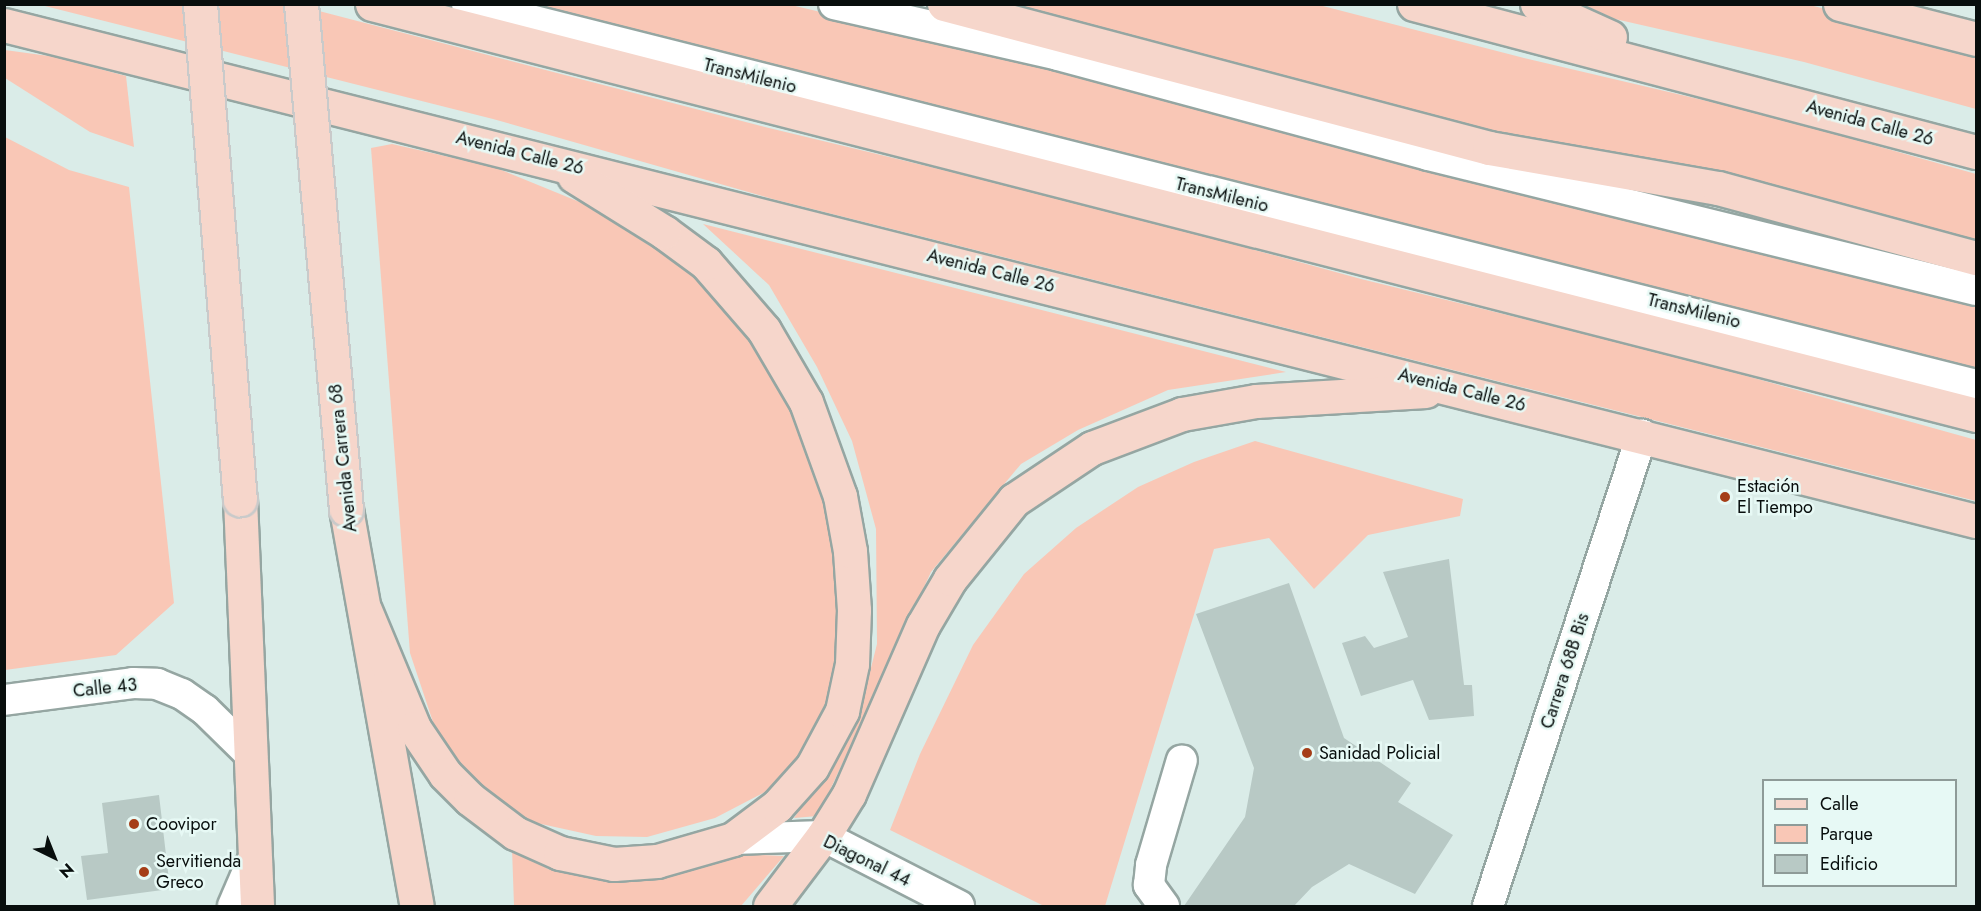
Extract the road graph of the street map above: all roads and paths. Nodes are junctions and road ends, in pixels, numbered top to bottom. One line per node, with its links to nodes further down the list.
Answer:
1 (200, 4): 26 (main road, bridge)
2 (301, 4): 24 (main road, Avenida Carrera 68, bridge)
3 (372, 4): 21 (main road)
4 (467, 4): 19 (street, TransMilenio)
5 (834, 4): 18 (street)
6 (944, 4): 17 (main road)
7 (1414, 4): 14 (main road, Avenida Calle 26)
8 (1537, 4): 14 (main road)
9 (1840, 4): 12 (main road)
10 (4, 25): 13 (main road, Avenida Calle 26)
11 (4, 37): 13 (street)
12 (1977, 39)
13 (95, 48): 16 (main road, Avenida Calle 26)
14 (1712, 80): 15 (main road, Avenida Calle 26)
15 (1974, 150)
16 (547, 159): 20 (main road, Avenida Calle 26); 29 (main road)
17 (1977, 258)
18 (1977, 290)
19 (1977, 385)
20 (1459, 389): 22 (main road, Avenida Calle 26); 28 (main road)
21 (1977, 415)
22 (1642, 435): 23 (main road, Avenida Calle 26); 37 (street, Carrera 68B Bis)
23 (1977, 521)
24 (365, 610): 29 (main road); 33 (main road, Avenida Carrera 68)
25 (4, 700): 26 (street, Calle 43)
26 (252, 756): 30 (main road)
27 (1182, 760): 36 (street)
28 (823, 837): 29 (street, Diagonal 44); 34 (main road); 35 (street, Diagonal 44)
29 (733, 839)
30 (256, 852): 31 (street); 32 (main road)
31 (232, 906)
32 (257, 906)
33 (417, 906)
34 (770, 906)
35 (959, 906)
36 (1164, 906)
37 (1488, 906)

